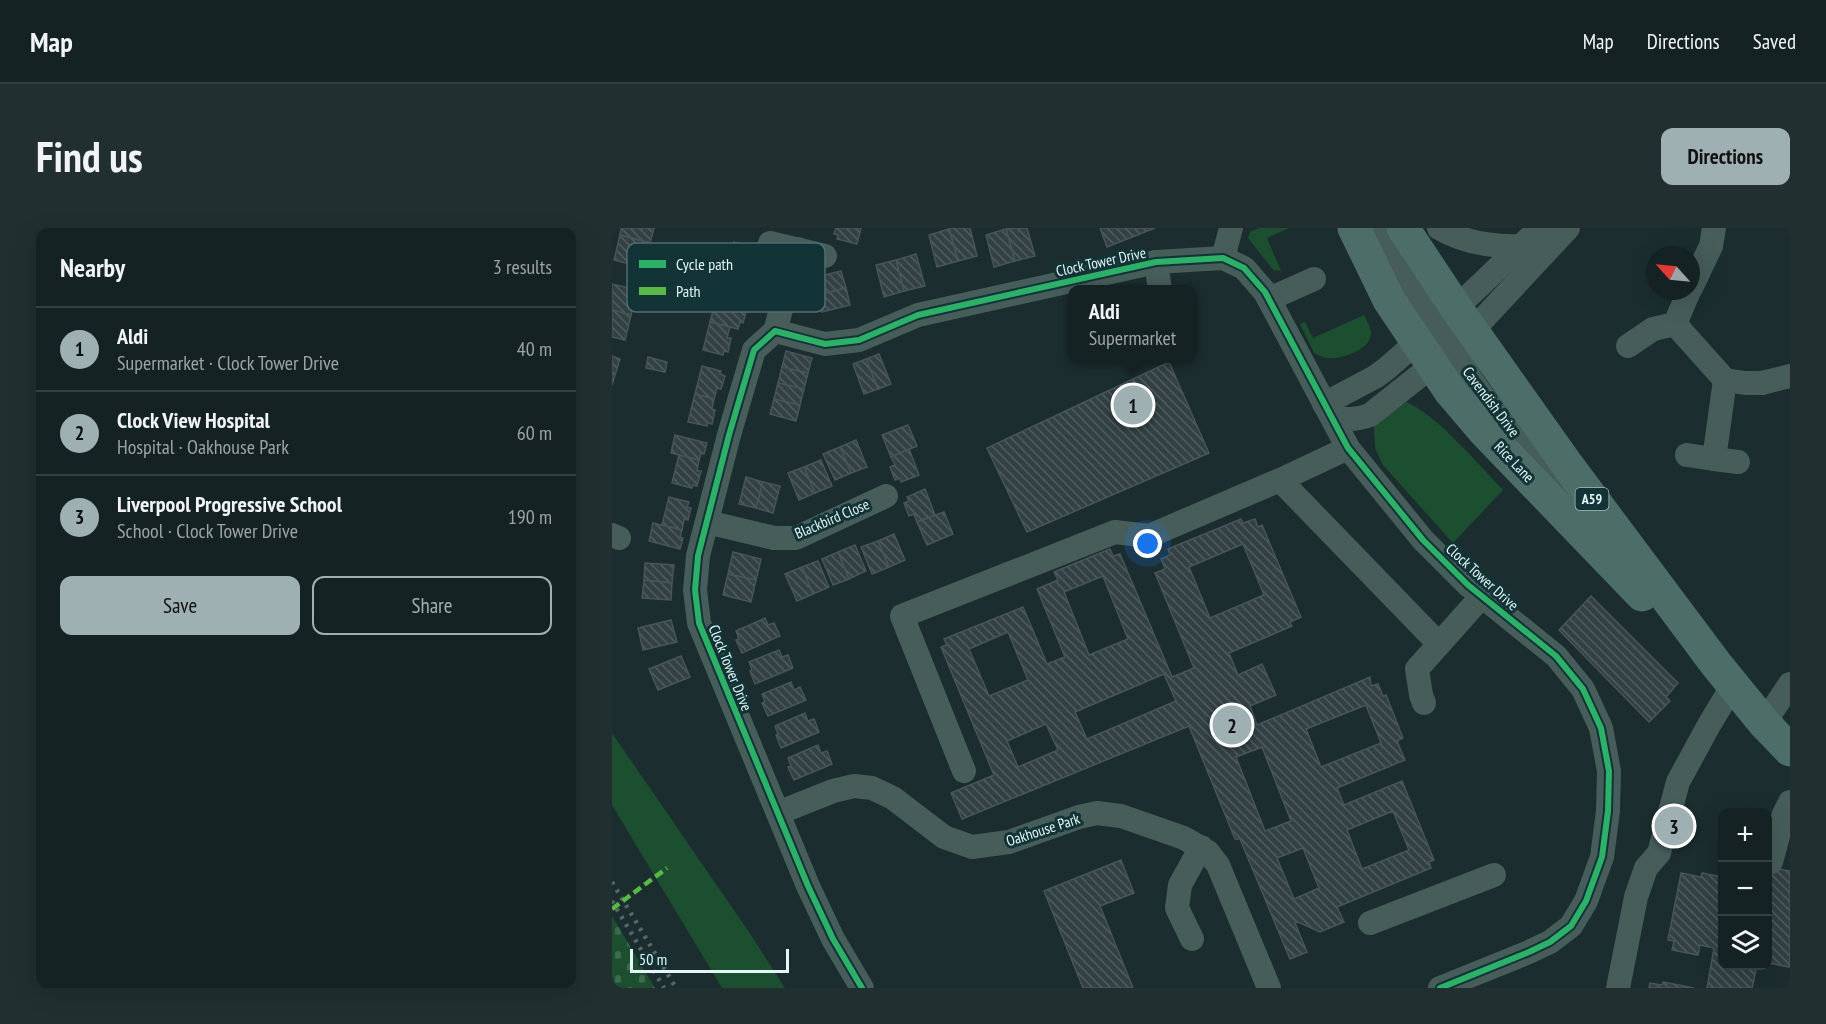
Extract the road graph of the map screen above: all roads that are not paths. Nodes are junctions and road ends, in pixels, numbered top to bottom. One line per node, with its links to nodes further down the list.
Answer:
1 (1231, 228): 10 (street)
2 (1354, 228): 20 (highway, Rice Lane / A59)
3 (1380, 228): 20 (street)
4 (1403, 228): 20 (highway, Rice Lane / A59)
5 (1439, 228): 9 (street)
6 (1540, 228): 9 (street)
7 (1568, 228): 20 (street)
8 (1714, 228): 12 (street)
9 (1522, 246): 20 (street)
10 (1223, 258): 11 (street, Clock Tower Drive); 15 (street, Clock Tower Drive)
11 (1156, 262): 14 (street); 19 (street, Clock Tower Drive)
12 (1700, 269)
13 (1314, 279): 15 (street)
14 (1159, 285)
15 (1269, 299): 24 (street, Clock Tower Drive)
16 (1685, 300): 18 (street)
17 (780, 312): 19 (street)
18 (1674, 324): 21 (street); 23 (street)
19 (775, 331): 31 (street, Clock Tower Drive)
20 (1444, 337): 24 (street); 34 (highway, Rice Lane / A59); 34 (highway, Rice Lane / A59)
21 (1628, 346)
22 (1790, 376): 23 (street)
23 (1725, 380): 27 (street)
24 (1328, 410): 25 (street, Clock Tower Drive)
25 (1348, 448): 29 (street); 32 (street, Clock Tower Drive)
26 (1687, 455): 27 (street)
27 (1714, 459): 28 (street)
28 (1738, 462)
29 (1280, 480): 33 (street); 39 (street)
30 (886, 496): 31 (street, Blackbird Close)
31 (707, 522): 41 (street, Clock Tower Drive)
32 (1482, 596): 33 (street); 49 (street, Clock Tower Drive)
33 (1439, 644): 36 (street)
34 (1724, 674): 37 (highway, Rice Lane / A59); 50 (street)
35 (1790, 684): 37 (street)
36 (1424, 703)
37 (1764, 723): 38 (highway, Rice Lane / A59)
38 (1790, 750)
39 (964, 771)
40 (1790, 802): 43 (street)
41 (778, 813): 42 (street, Oakhouse Park); 47 (street, Clock Tower Drive)
42 (1201, 847): 46 (street); 48 (street, Oakhouse Park)
43 (1772, 858)
44 (1494, 875): 45 (street)
45 (1370, 923)
46 (1191, 939)
47 (862, 988)
48 (1269, 988)
49 (1440, 988)
50 (1618, 988)

